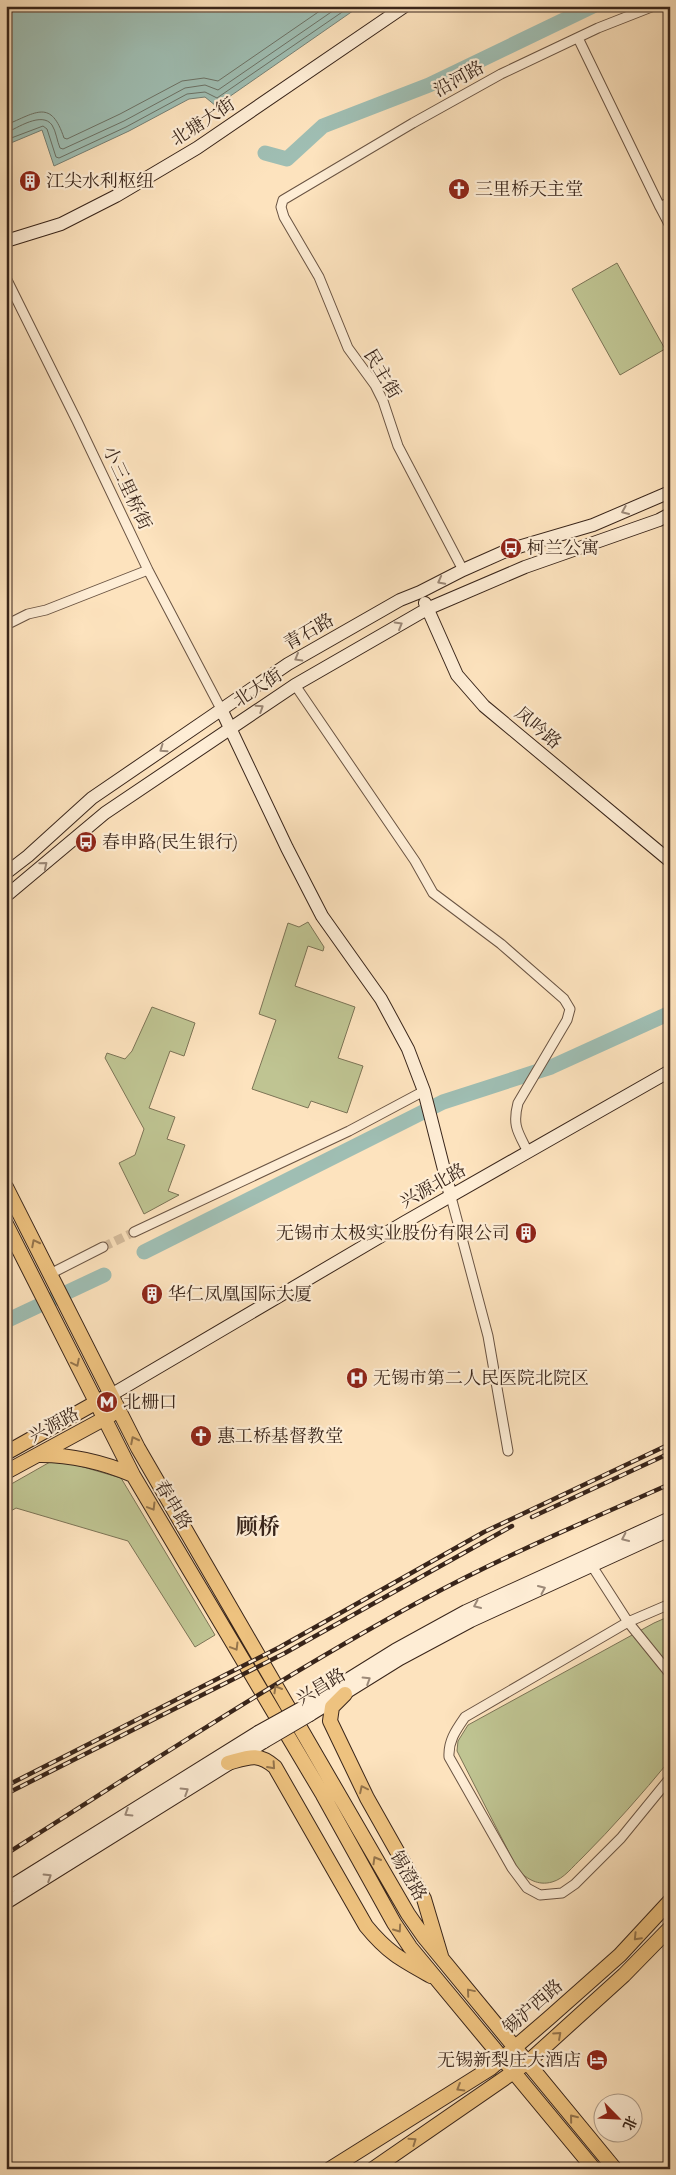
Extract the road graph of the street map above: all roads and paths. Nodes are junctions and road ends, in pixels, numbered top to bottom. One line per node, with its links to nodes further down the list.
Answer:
1 (404, 6): 8 (main road, 北塘大街)
2 (654, 6): 3 (street, 沿河路)
3 (578, 38): 4 (street, 沿河路); 6 (street)
4 (287, 196): 13 (street, 民主街)
5 (670, 202): 6 (street)
6 (660, 207): 7 (street)
7 (670, 226)
8 (6, 241)
9 (6, 278): 12 (street, 小三里桥街)
10 (670, 492): 13 (main road, 青石路, one-way to 13)
11 (670, 514): 15 (main road, 北大街)
12 (148, 570): 16 (street); 18 (street, 小三里桥街)
13 (463, 570): 14 (main road, 青石路, one-way to 14)
14 (420, 592): 15 (main road, 凤吟路); 18 (main road, 青石路, one-way to 18)
15 (427, 609): 17 (main road, 北大街, one-way to 15); 20 (main road, 凤吟路)
16 (6, 625)
17 (295, 685): 19 (main road, 北大街, one-way to 17); 25 (street)
18 (221, 709): 19 (main road); 21 (main road, 青石路, one-way to 21)
19 (230, 728): 22 (main road, 北大街, one-way to 19); 24 (main road)
20 (670, 861)
21 (6, 873)
22 (6, 896)
23 (670, 1071): 25 (main road, 兴源北路)
24 (426, 1096): 27 (main road); 29 (street)
25 (528, 1152): 27 (main road, 兴源北路)
26 (6, 1187): 31 (main road, 春申路, one-way to 26)
27 (451, 1197): 32 (main road, 兴源北路); 36 (street)
28 (6, 1224): 33 (main road, 春申路, one-way to 33)
29 (134, 1232)
30 (103, 1247): 31 (street)
31 (50, 1274): 32 (main road, 春申路)
32 (111, 1394): 33 (main road, 兴源路); 34 (main road, 春申路)
33 (95, 1403): 35 (main road, 春申路); 37 (main road, 兴源路)
34 (119, 1410): 35 (main road, 兴源路); 44 (main road, 春申路, one-way to 34)
35 (104, 1420): 38 (main road, 兴源路); 40 (main road, 春申路)
36 (508, 1451)
37 (6, 1453)
38 (38, 1455): 39 (main road, 兴源路); 40 (main road)
39 (6, 1472)
40 (133, 1475): 53 (main road, 春申路, one-way to 53)
41 (670, 1518): 49 (main road, 兴昌路, one-way to 49)
42 (670, 1530): 43 (main road, 兴昌路)
43 (592, 1566): 46 (street); 48 (main road, 兴昌路, one-way to 43)
44 (210, 1573): 58 (main road, 锡澄路, one-way to 44)
45 (670, 1604): 46 (street)
46 (628, 1622): 47 (street); 52 (street)
47 (670, 1674)
48 (345, 1694): 49 (main road, 兴昌路); 58 (main road, one-way to 48)
49 (308, 1710): 50 (main road, 兴昌路, bridge)
50 (261, 1737): 51 (main road, 兴昌路); 54 (main road, 兴昌路, one-way to 54)
51 (228, 1763): 56 (main road, 兴昌路, one-way to 51); 59 (main road, one-way to 59)
52 (670, 1778)
53 (323, 1795): 59 (main road, 锡澄路, one-way to 59)
54 (6, 1889)
55 (670, 1901): 60 (main road, 锡沪西路, one-way to 60)
56 (6, 1903)
57 (670, 1928): 62 (main road, 锡沪西路, one-way to 57)
58 (442, 1959): 60 (main road, 锡澄路, one-way to 58)
59 (438, 1980): 61 (main road, 锡澄路)
60 (516, 2047): 61 (main road, 锡沪西路); 62 (main road, 锡澄路)
61 (503, 2057): 63 (main road, 锡澄路); 64 (main road, 锡沪西路, one-way to 64)
62 (528, 2062): 63 (main road, 锡沪西路); 67 (main road, 锡澄路, one-way to 62)
63 (514, 2072): 65 (main road, 锡沪西路, one-way to 63); 66 (main road, 锡澄路)
64 (330, 2169)
65 (373, 2169)
66 (594, 2169)
67 (616, 2169)

